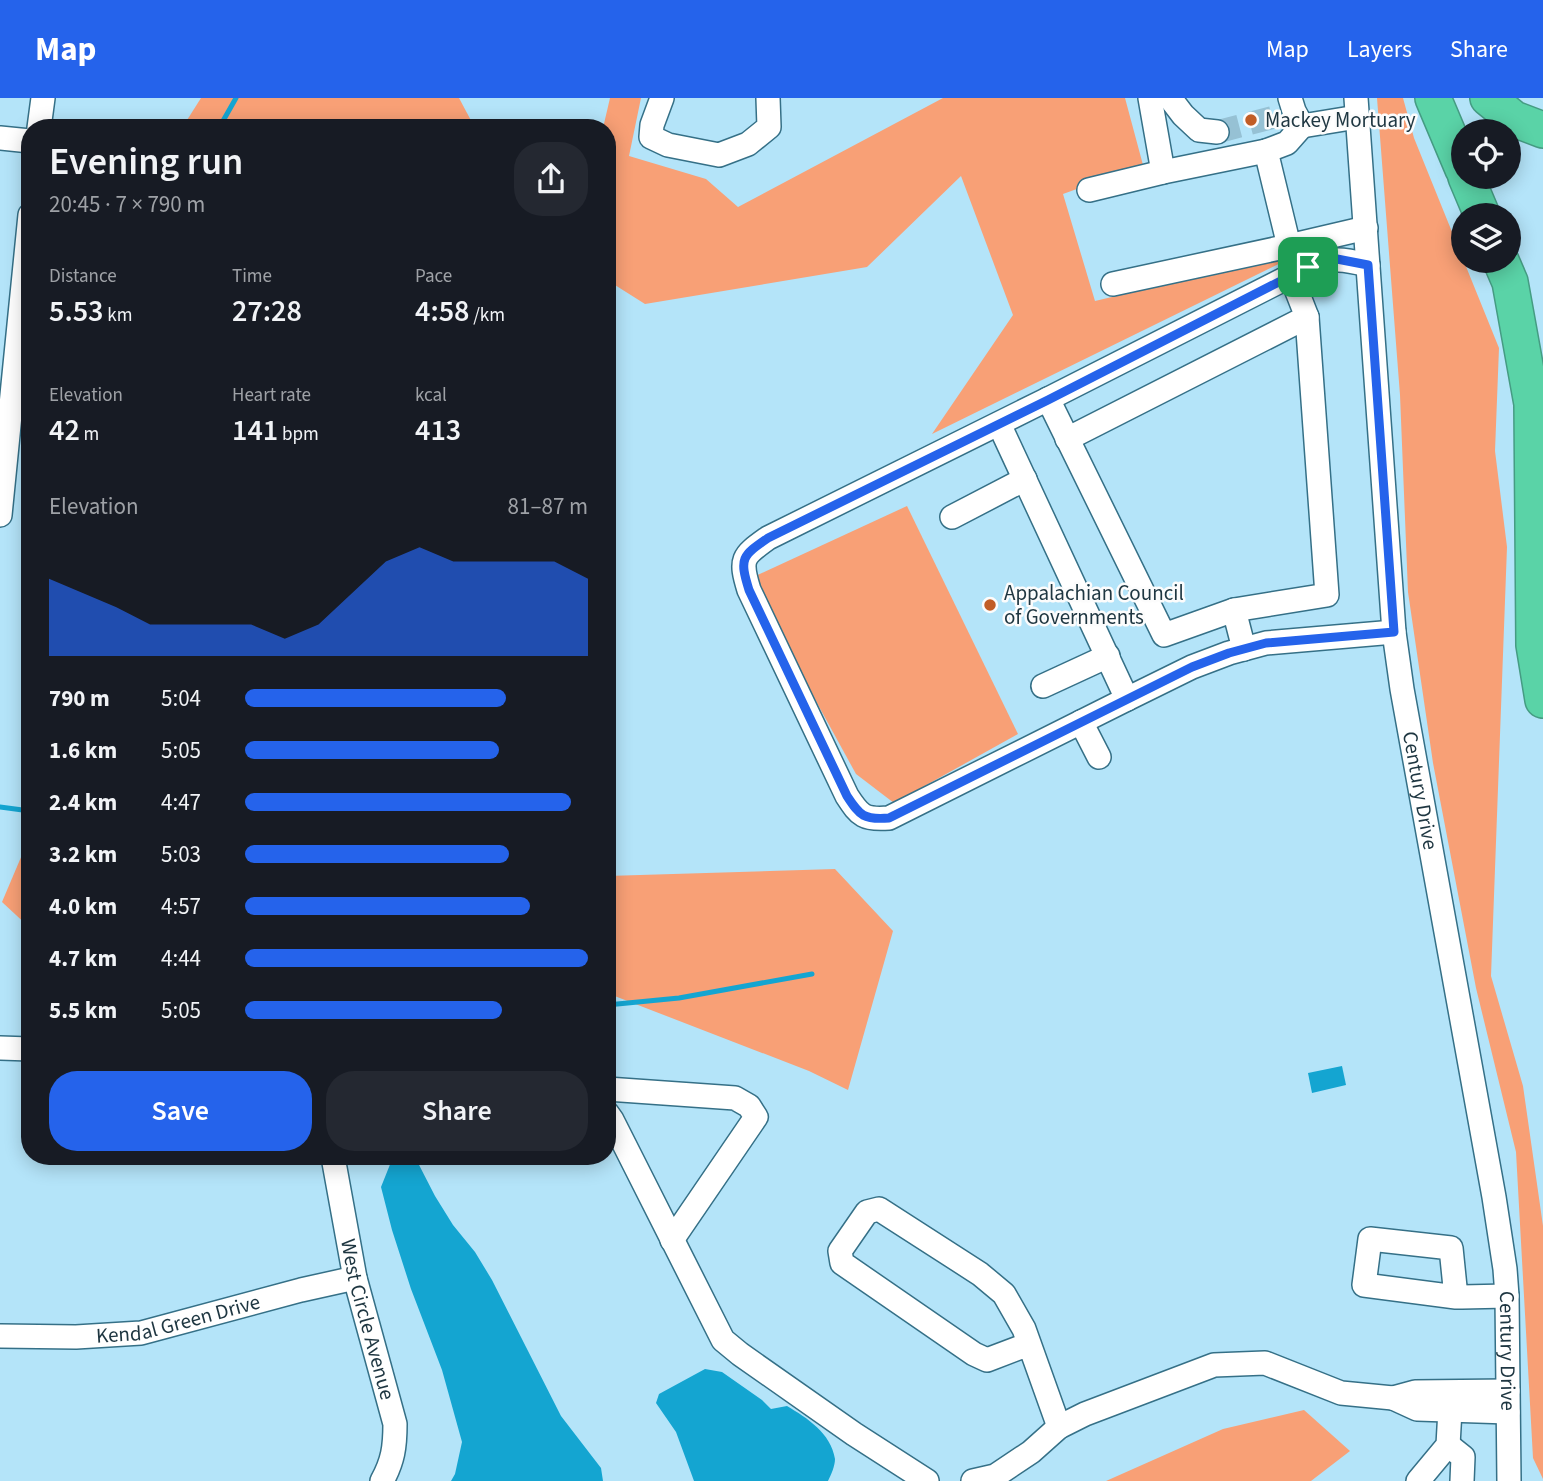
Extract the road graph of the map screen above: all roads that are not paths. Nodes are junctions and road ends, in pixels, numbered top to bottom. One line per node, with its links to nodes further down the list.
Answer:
1 (43, 98): 10 (street)
2 (662, 98): 3 (street)
3 (768, 98)
4 (1150, 98): 17 (street)
5 (1170, 98): 12 (street)
6 (1433, 98): 15 (highway)
7 (1488, 98): 11 (highway)
8 (1357, 107): 9 (street); 19 (street, Century Drive)
9 (1293, 112): 16 (street)
10 (40, 119)
11 (1543, 130)
12 (1217, 132)
13 (0, 138): 14 (street)
14 (21, 140)
15 (1451, 141)
16 (1266, 151): 17 (street); 20 (street)
17 (1163, 172): 18 (street)
18 (1088, 190)
19 (1366, 228): 20 (street); 21 (street, Century Drive)
20 (1289, 246): 24 (street)
21 (1368, 265): 23 (street); 35 (street, Century Drive)
22 (1506, 273): 40 (highway)
23 (1291, 276): 26 (street); 27 (street)
24 (1113, 284)
25 (21, 295): 30 (street)
26 (1307, 317): 29 (street); 34 (street)
27 (1048, 400): 28 (street); 29 (street)
28 (999, 424): 31 (street); 41 (street)
29 (1067, 439): 34 (street)
30 (2, 465): 32 (street)
31 (1025, 479): 33 (street); 37 (street)
32 (0, 515)
33 (952, 517)
34 (1234, 610): 36 (street)
35 (1394, 632): 36 (street); 50 (street, Century Drive)
36 (1244, 649): 39 (street)
37 (1108, 656): 38 (street); 39 (street)
38 (1043, 686)
39 (1127, 699): 41 (street)
40 (1543, 700)
41 (1081, 722): 42 (street)
42 (1099, 757)
43 (0, 1048): 44 (street)
44 (21, 1049)
45 (616, 1090): 48 (street)
46 (616, 1128): 48 (street)
47 (334, 1165): 49 (street, West Circle Avenue)
48 (673, 1240): 60 (street)
49 (355, 1278): 52 (street, Kendal Green Drive); 59 (street, West Circle Avenue)
50 (1507, 1296): 51 (street); 55 (street, Century Drive)
51 (1456, 1297)
52 (0, 1336)
53 (1029, 1344): 53 (street); 57 (street)
54 (1394, 1398): 55 (street); 56 (street); 57 (street)
55 (1508, 1402): 56 (street); 64 (street, Century Drive)
56 (1450, 1410): 58 (street)
57 (1059, 1427): 61 (street)
58 (1448, 1445): 62 (street); 63 (street)
59 (382, 1481)
60 (927, 1481)
61 (973, 1481)
62 (1418, 1481)
63 (1462, 1481)
64 (1508, 1481)

